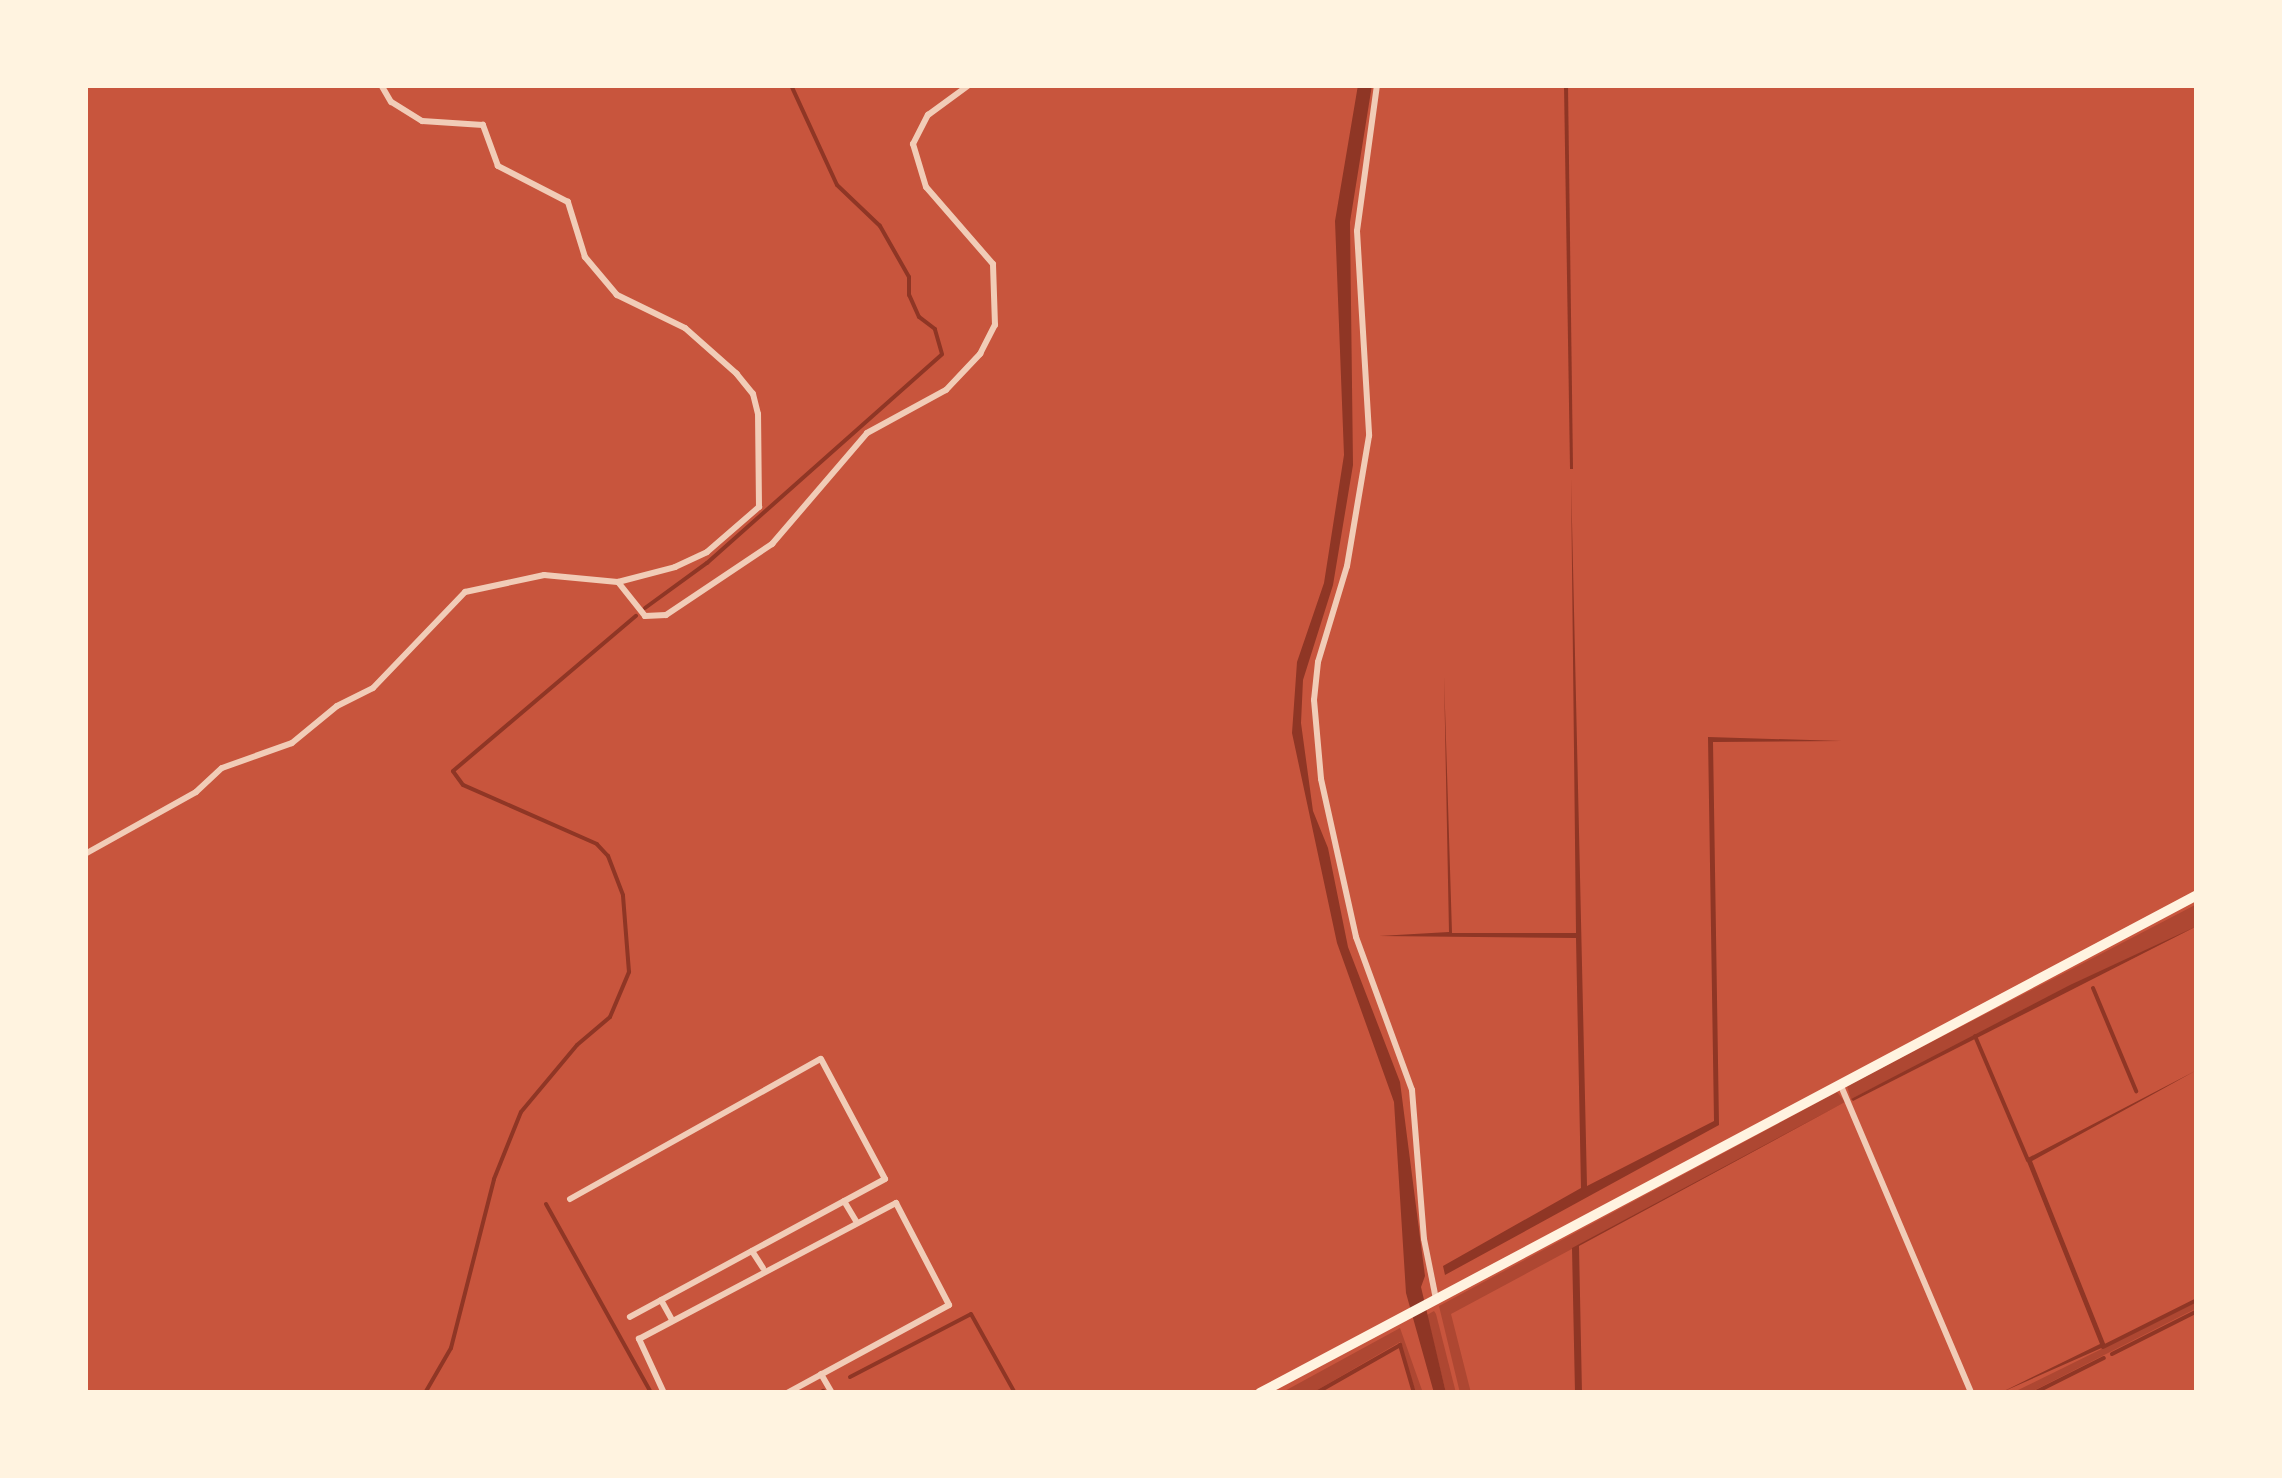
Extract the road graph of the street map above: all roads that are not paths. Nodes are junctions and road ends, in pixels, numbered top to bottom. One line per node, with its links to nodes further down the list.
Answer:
1 (381, 85): 4 (street)
2 (969, 85): 4 (street)
3 (1377, 85): 14 (street)
4 (618, 582): 5 (street)
5 (85, 854)
6 (2197, 895): 7 (main road)
7 (1839, 1081): 14 (main road); 22 (street)
8 (570, 1198): 9 (street)
9 (844, 1202): 10 (street); 11 (street)
10 (856, 1221): 12 (street); 17 (street)
11 (752, 1251): 12 (street); 13 (street)
12 (763, 1268): 16 (street)
13 (661, 1300): 15 (street); 16 (street)
14 (1432, 1300): 21 (main road)
15 (630, 1316)
16 (672, 1320): 18 (street)
17 (820, 1374): 19 (street); 20 (street)
18 (664, 1393)
19 (787, 1393)
20 (832, 1393)
21 (1260, 1393)
22 (1971, 1393)

